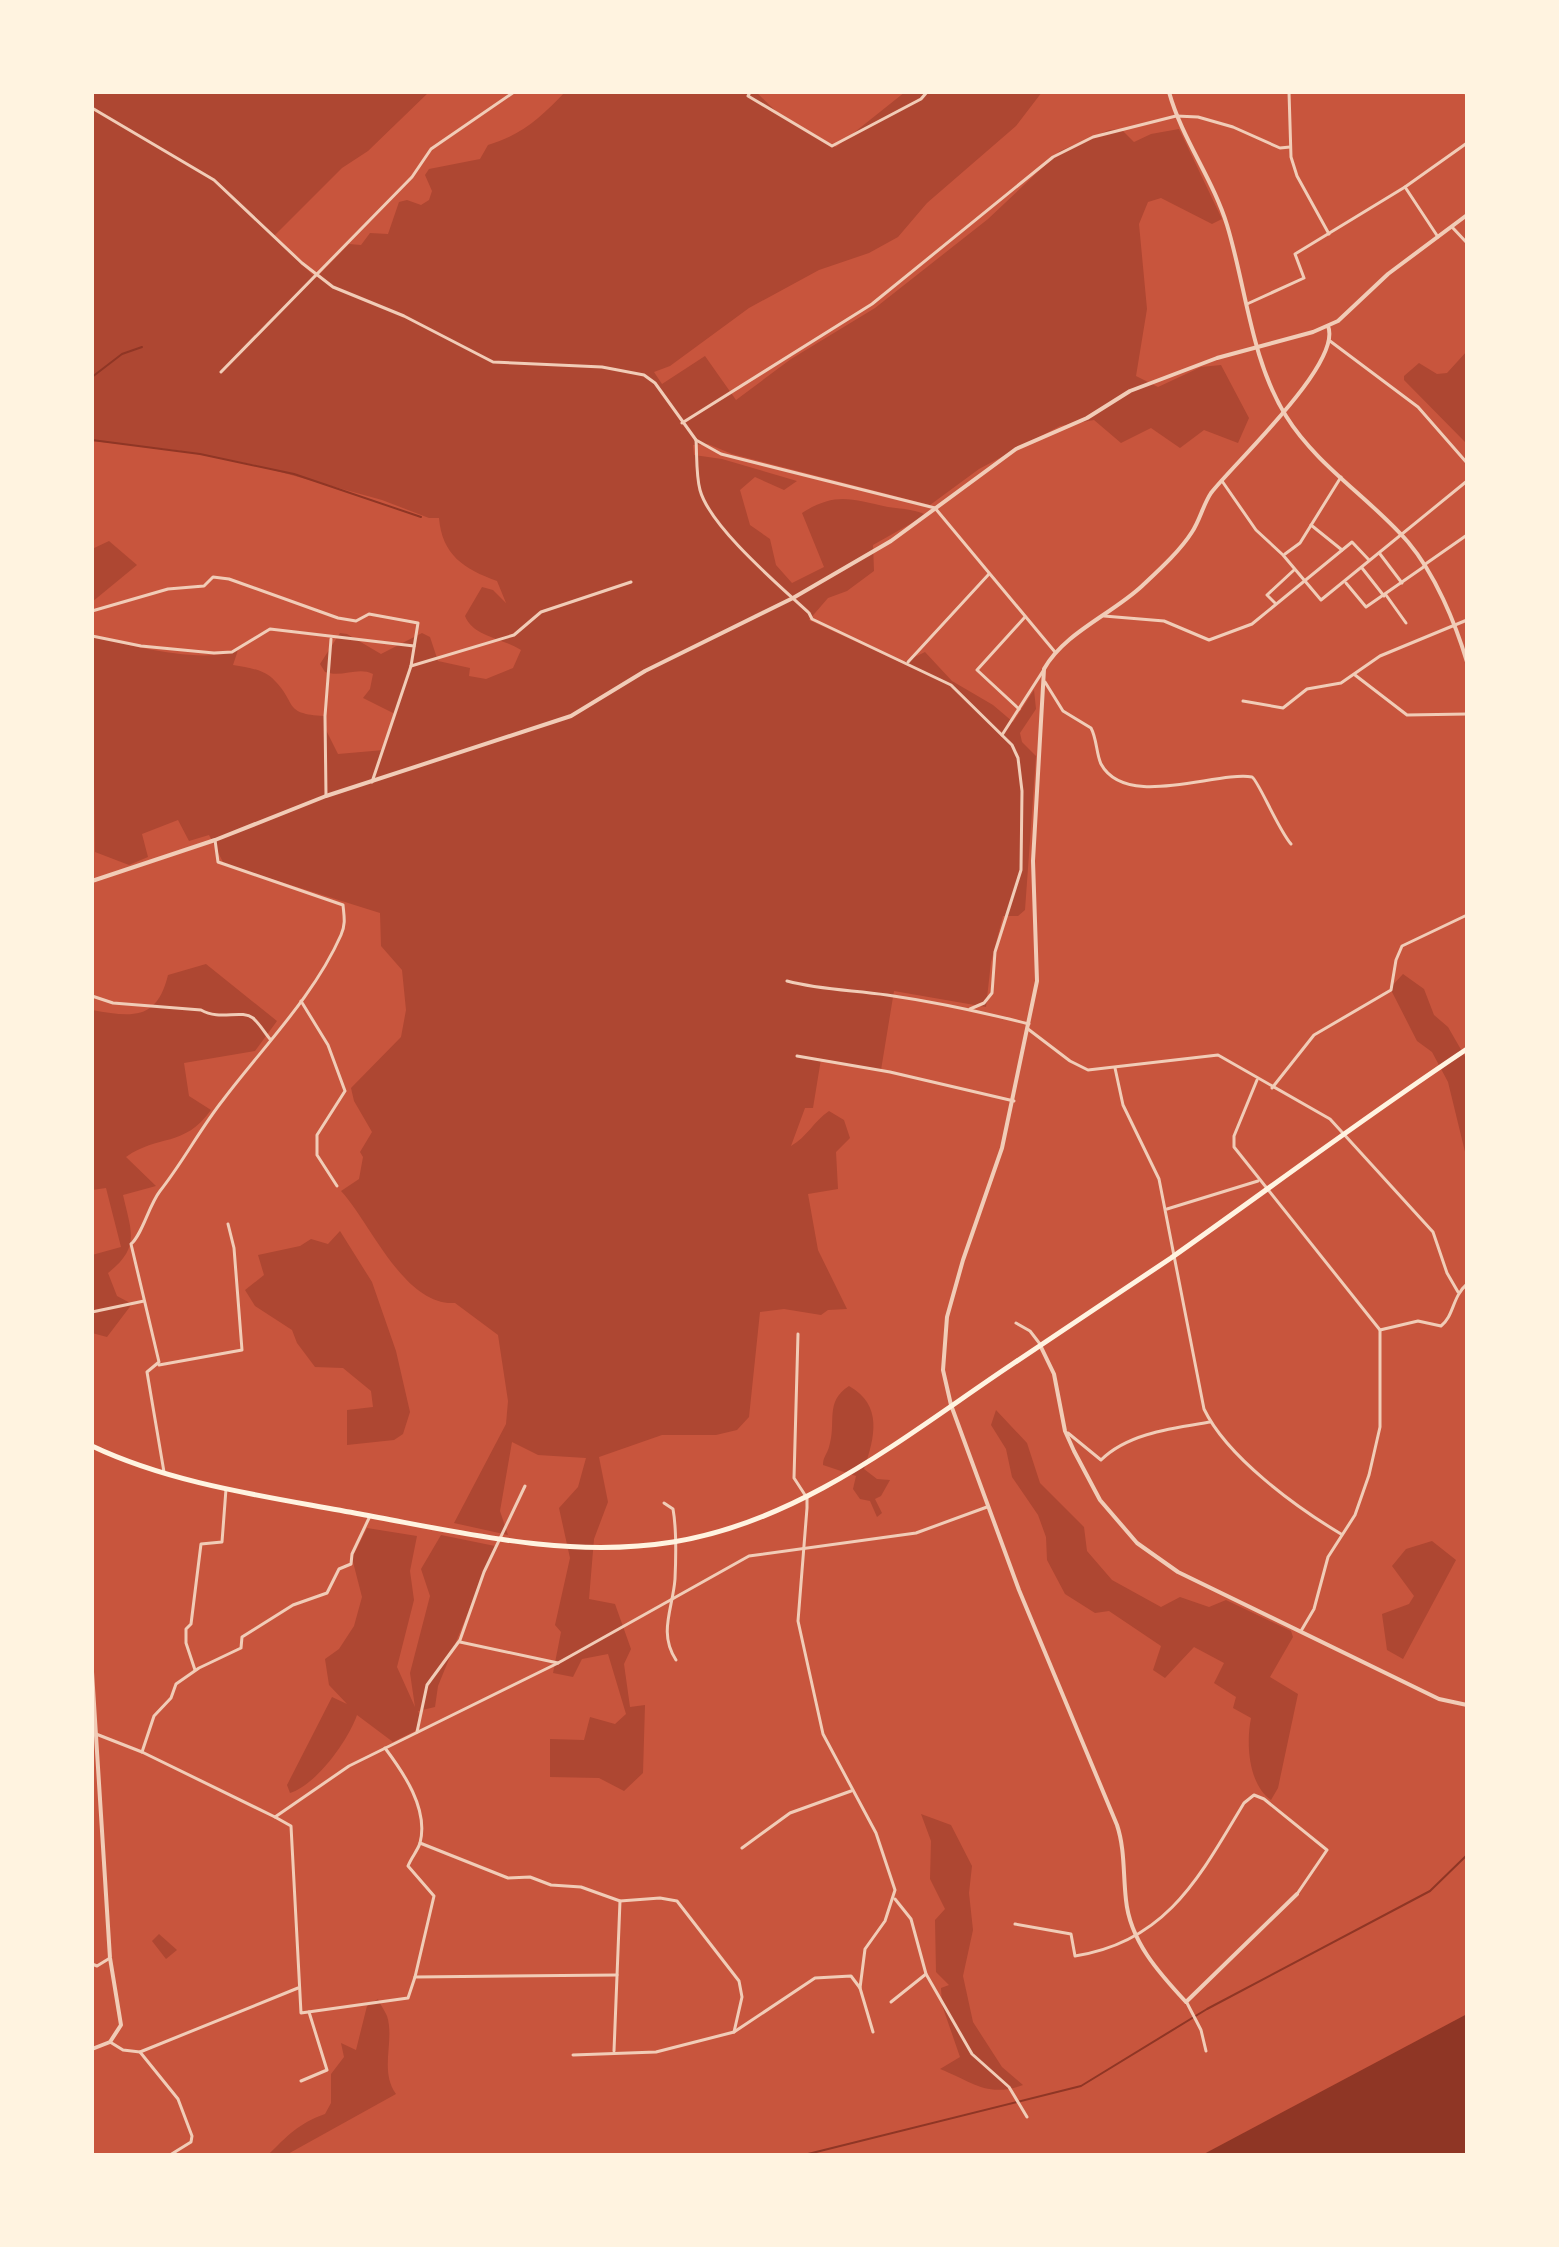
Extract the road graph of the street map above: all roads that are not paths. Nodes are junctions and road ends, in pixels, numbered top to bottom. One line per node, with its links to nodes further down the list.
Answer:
1 (514, 92): 16 (street)
2 (750, 92): 3 (street)
3 (927, 92)
4 (1169, 92): 7 (street)
5 (1289, 92): 9 (street)
6 (92, 108): 16 (street)
7 (1176, 116): 9 (street); 17 (street); 23 (street)
8 (1467, 143): 10 (street)
9 (1290, 147): 13 (street)
10 (1405, 187): 13 (street); 14 (street)
11 (1467, 215): 12 (street)
12 (1452, 227): 14 (street); 15 (street)
13 (1329, 234): 17 (street)
14 (1439, 237): 18 (street)
15 (1467, 243)
16 (315, 274): 21 (street); 23 (street)
17 (1247, 304): 20 (street)
18 (1328, 326): 19 (street); 20 (street)
19 (1330, 341): 22 (street); 25 (street)
20 (1257, 346): 22 (street); 29 (street)
21 (221, 372)
22 (1284, 413): 26 (street); 27 (street)
23 (682, 423): 24 (street)
24 (696, 440): 29 (street); 46 (street)
25 (1467, 463)
26 (1341, 477): 30 (street); 31 (street)
27 (1222, 481): 35 (street); 49 (street)
28 (1467, 481): 31 (street)
29 (935, 508): 40 (street); 46 (street)
30 (1310, 524): 33 (street); 35 (street)
31 (1402, 535): 34 (street); 37 (street)
32 (1467, 535): 37 (street)
33 (1342, 550): 36 (street); 41 (street)
34 (1380, 553): 36 (street); 44 (street)
35 (1283, 555): 39 (street)
36 (1370, 561): 38 (street)
37 (1425, 566): 44 (street); 53 (street)
38 (1362, 568): 43 (street); 45 (street)
39 (1294, 570): 41 (street); 47 (street)
40 (989, 573): 50 (street); 58 (street)
41 (1302, 581): 43 (street); 47 (street)
42 (631, 582): 60 (street)
43 (1345, 582): 45 (street)
44 (1402, 583): 45 (street)
45 (1385, 595): 52 (street)
46 (793, 598): 58 (street); 68 (street)
47 (1276, 605): 49 (street)
48 (92, 611): 56 (street)
49 (1104, 616): 57 (street)
50 (1025, 617): 57 (street); 65 (street)
51 (1467, 620): 53 (street)
52 (1406, 623)
53 (1454, 627): 59 (street); 62 (street)
54 (92, 636): 55 (street)
55 (331, 639): 56 (street); 69 (street)
56 (414, 646): 60 (street)
57 (1055, 652): 61 (street)
58 (908, 662): 67 (street)
59 (1467, 662)
60 (411, 666): 68 (street)
61 (1044, 669): 63 (street); 65 (street)
62 (1355, 675): 64 (street); 66 (street)
63 (1043, 679): 71 (street); 78 (street)
64 (1243, 701)
65 (1019, 709): 67 (street)
66 (1467, 714)
67 (1002, 735): 77 (street)
68 (372, 782): 69 (street)
69 (326, 796): 70 (street)
70 (215, 840): 72 (street); 76 (street)
71 (1291, 844)
72 (92, 881)
73 (1467, 915): 84 (street)
74 (787, 981): 77 (street)
75 (92, 996): 79 (street)
76 (301, 1001): 79 (street); 88 (street)
77 (970, 1009): 78 (street)
78 (1028, 1026): 82 (street); 85 (street)
79 (270, 1039): 95 (street)
80 (1467, 1049): 86 (main road)
81 (797, 1056): 85 (street)
82 (1115, 1068): 83 (street); 90 (street)
83 (1257, 1080): 84 (street); 87 (street)
84 (1272, 1088): 86 (street)
85 (1014, 1101): 102 (street)
86 (1343, 1132): 89 (main road); 94 (street)
87 (1258, 1181): 89 (street); 90 (street)
88 (337, 1186)
89 (1265, 1189): 92 (main road); 98 (street)
90 (1167, 1209): 92 (street)
91 (228, 1224): 101 (street)
92 (1176, 1254): 100 (main road); 103 (street)
93 (1467, 1284): 94 (street)
94 (1458, 1292): 98 (street)
95 (144, 1301): 96 (street); 101 (street)
96 (92, 1312)
97 (1016, 1323): 100 (street)
98 (1380, 1330): 113 (street)
99 (798, 1334): 109 (street)
100 (1040, 1345): 102 (main road); 104 (street)
101 (159, 1365): 106 (street)
102 (951, 1405): 109 (main road); 111 (street)
103 (1210, 1422): 104 (street); 113 (street)
104 (1065, 1431): 117 (street)
105 (92, 1446): 106 (main road)
106 (164, 1472): 108 (main road)
107 (525, 1486): 118 (street)
108 (226, 1487): 112 (main road); 121 (street)
109 (807, 1498): 114 (main road); 115 (street)
110 (664, 1503): 114 (street)
111 (989, 1506): 115 (street); 137 (street)
112 (370, 1516): 114 (main road); 121 (street)
113 (1341, 1534): 117 (street)
114 (674, 1542): 116 (street)
115 (804, 1547): 116 (street); 129 (street)
116 (670, 1600): 119 (street); 120 (street)
117 (1301, 1632): 123 (street)
118 (459, 1642): 120 (street); 124 (street)
119 (676, 1660)
120 (558, 1663): 124 (street)
121 (195, 1670): 127 (street)
122 (92, 1672): 125 (street)
123 (1467, 1705)
124 (417, 1732): 126 (street)
125 (96, 1734): 127 (street); 128 (street)
126 (385, 1748): 130 (street); 131 (street)
127 (142, 1752): 130 (street)
128 (95, 1769): 138 (street)
129 (851, 1791): 132 (street); 134 (street)
130 (275, 1817): 143 (street)
131 (420, 1843): 135 (street); 142 (street)
132 (742, 1848)
133 (1297, 1894): 137 (street); 146 (street)
134 (895, 1899): 140 (street); 144 (street)
135 (620, 1901): 141 (street); 148 (street)
136 (1015, 1924): 137 (street)
137 (1138, 1937): 146 (street)
138 (110, 1958): 139 (street); 150 (street)
139 (92, 1964)
140 (926, 1974): 145 (street); 157 (street)
141 (617, 1975): 142 (street); 152 (street)
142 (415, 1977): 147 (street)
143 (298, 1988): 147 (street); 154 (street)
144 (860, 1988): 148 (street); 149 (street)
145 (891, 2002)
146 (1186, 2002): 153 (street)
147 (309, 2012): 156 (street)
148 (734, 2032): 152 (street)
149 (873, 2032)
150 (110, 2042): 151 (street); 154 (street)
151 (92, 2049)
152 (614, 2051): 155 (street)
153 (1206, 2051)
154 (140, 2052): 158 (street)
155 (573, 2055)
156 (301, 2081)
157 (1027, 2117)
158 (170, 2155)

